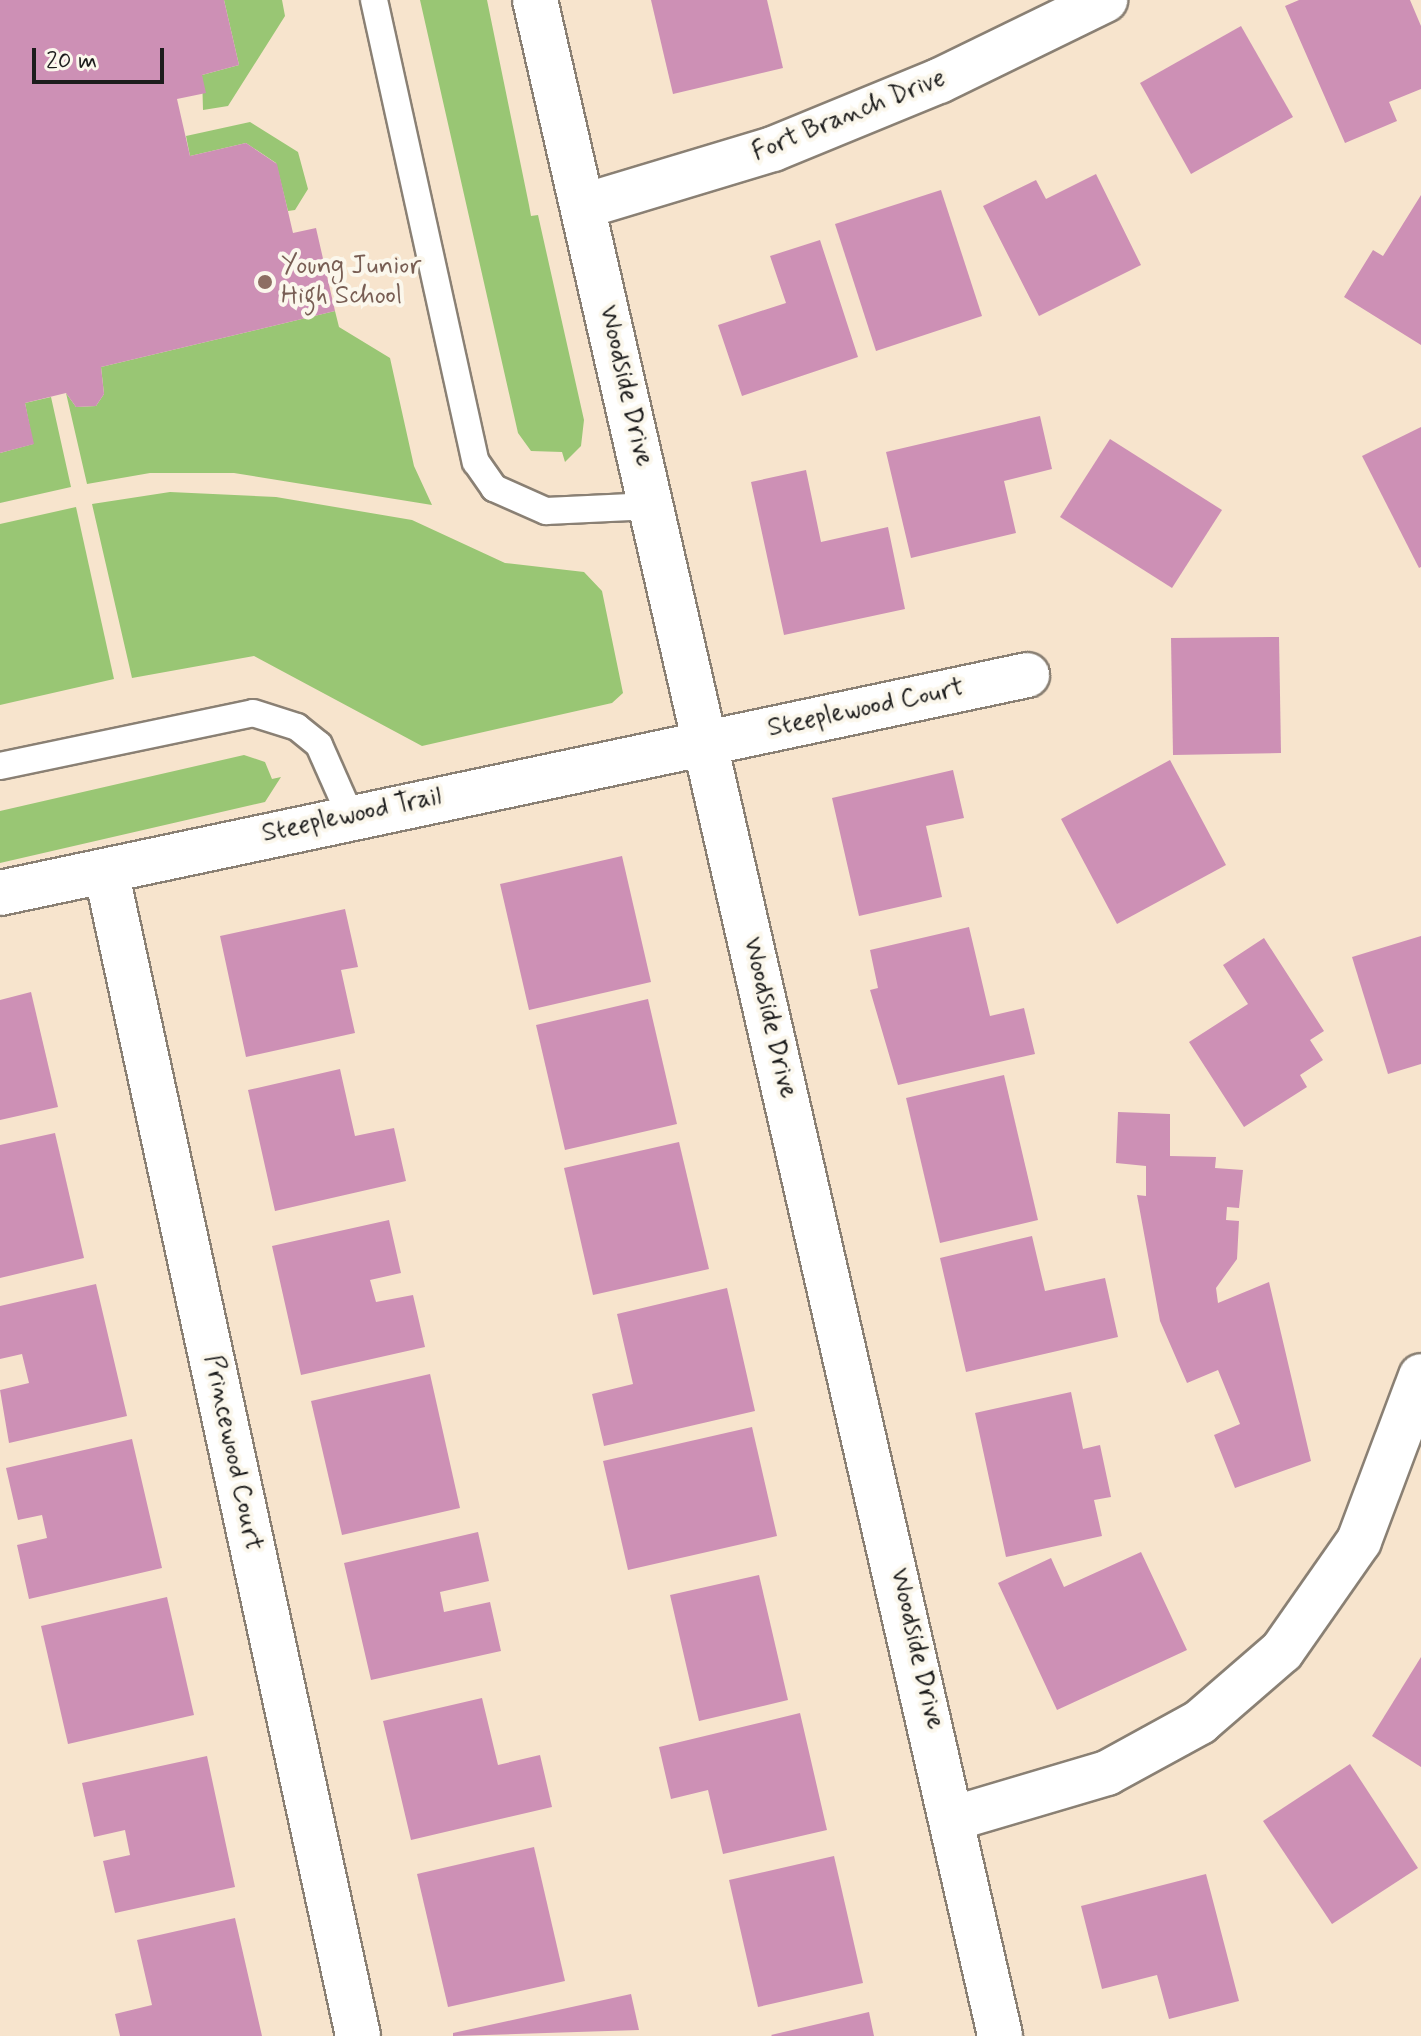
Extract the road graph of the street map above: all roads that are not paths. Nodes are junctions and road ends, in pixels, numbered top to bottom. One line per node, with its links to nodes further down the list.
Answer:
1 (374, 0): 5 (lane)
2 (535, 0): 4 (street, Woodside Drive)
3 (1105, 0): 4 (street, Fort Branch Drive)
4 (584, 206): 5 (street, Woodside Drive)
5 (652, 506): 7 (street, Woodside Drive)
6 (1027, 675): 7 (street, Steeplewood Court)
7 (705, 743): 9 (street, Steeplewood Trail); 13 (street, Woodside Drive)
8 (0, 766): 9 (lane)
9 (350, 815): 10 (street, Steeplewood Trail)
10 (106, 871): 11 (street, Steeplewood Trail); 14 (street, Princewood Court)
11 (0, 893)
12 (1421, 1376): 13 (street)
13 (955, 1818): 15 (street, Woodside Drive)
14 (358, 2036)
15 (1000, 2036)

